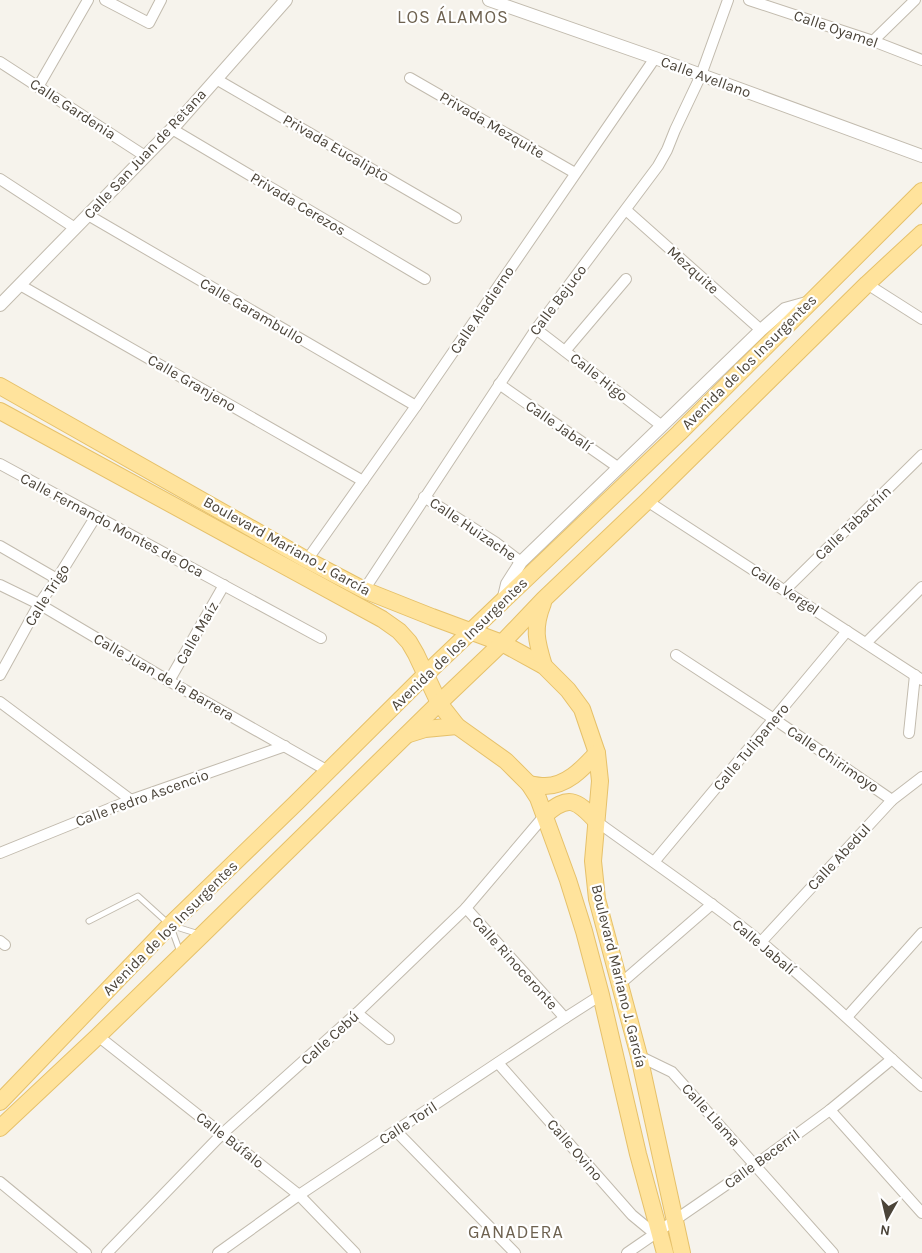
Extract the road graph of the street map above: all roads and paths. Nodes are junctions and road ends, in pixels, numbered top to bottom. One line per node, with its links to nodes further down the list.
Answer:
1 (88, 0): 16 (street)
2 (105, 0): 3 (street)
3 (161, 0)
4 (286, 0): 15 (street, Calle San Juan de Retana)
5 (489, 0): 10 (street, Calle Avellano)
6 (728, 0): 13 (street, Calle Bejuco)
7 (749, 0): 9 (street, Calle Oyamel)
8 (915, 0): 9 (street)
9 (873, 41): 11 (street, Calle Oyamel)
10 (655, 58): 13 (street, Calle Avellano); 20 (street, Calle Aladierno)
11 (922, 60)
12 (0, 62): 16 (street, Calle Gardenia)
13 (701, 75): 19 (street, Calle Avellano); 23 (street, Calle Bejuco)
14 (410, 78): 20 (street, Privada Mezquite)
15 (216, 79): 17 (street, Calle San Juan de Retana); 25 (street, Privada Eucalipto)
16 (38, 87): 18 (street, Calle Gardenia)
17 (172, 129): 18 (street, Calle San Juan de Retana); 29 (street, Privada Cerezos)
18 (145, 156): 24 (street, Calle San Juan de Retana)
19 (922, 156)
20 (575, 173): 40 (street, Calle Aladierno)
21 (0, 179): 26 (street)
22 (922, 191): 33 (main road, Avenida de los Insurgentes)
23 (626, 210): 35 (street, Calle Bejuco); 36 (street, Mezquite)
24 (88, 215): 26 (street, Calle San Juan de Retana); 40 (street, Calle Garambullo)
25 (456, 218)
26 (75, 228): 30 (street, Calle San Juan de Retana)
27 (922, 233): 31 (main road, Avenida de los Insurgentes)
28 (626, 279): 37 (street)
29 (425, 280)
30 (20, 284): 32 (street, Calle San Juan de Retana); 46 (street, Calle Granjeno)
31 (867, 284): 34 (street); 48 (main road, Avenida de los Insurgentes)
32 (2, 299)
33 (810, 302): 36 (street); 62 (main road, Avenida de los Insurgentes)
34 (922, 319)
35 (536, 329): 37 (street, Calle Higo); 38 (street, Calle Bejuco)
36 (761, 330): 42 (street)
37 (565, 351): 42 (street, Calle Higo)
38 (499, 384): 45 (street, Calle Jabalí); 47 (street, Calle Bejuco)
39 (0, 386): 50 (main road, Boulevard Mariano J. García)
40 (416, 406): 46 (street, Calle Aladierno)
41 (0, 411): 52 (main road, Boulevard Mariano J. García)
42 (662, 426): 45 (street)
43 (922, 455): 60 (street, Calle Tabachín)
44 (0, 464): 49 (street, Calle Fernando Montes de Oca)
45 (619, 468): 54 (street)
46 (363, 481): 53 (street, Calle Aladierno)
47 (424, 497): 54 (street, Calle Huizache); 59 (street, Calle Bejuco)
48 (647, 501): 60 (street, Calle Vergel); 61 (main road, Avenida de los Insurgentes)
49 (96, 516): 55 (street, Calle Trigo); 57 (street, Calle Fernando Montes de Oca)
50 (277, 542): 52 (main road); 53 (main road, Boulevard Mariano J. García)
51 (0, 546): 55 (street)
52 (269, 558): 71 (main road, Boulevard Mariano J. García)
53 (307, 560): 59 (main road, Boulevard Mariano J. García)
54 (521, 562): 62 (street)
55 (57, 578): 63 (street, Calle Trigo)
56 (0, 585): 63 (street, Calle Juan de la Barrera)
57 (224, 586): 66 (street, Calle Fernando Montes de Oca); 74 (street, Calle Maíz)
58 (922, 587): 68 (street)
59 (364, 590): 64 (main road, Boulevard Mariano J. García)
60 (785, 590): 65 (street, Calle Vergel)
61 (544, 598): 67 (main road, Avenida de los Insurgentes); 70 (main road)
62 (503, 601): 64 (main road, Avenida de los Insurgentes)
63 (39, 604): 72 (street, Calle Trigo); 74 (street, Calle Juan de la Barrera)
64 (472, 631): 67 (main road, Boulevard Mariano J. García); 71 (main road, Avenida de los Insurgentes)
65 (847, 631): 68 (street, Calle Vergel); 77 (street, Calle Tulipanero)
66 (321, 638)
67 (502, 643): 70 (main road, Boulevard Mariano J. García); 76 (main road, Avenida de los Insurgentes)
68 (866, 643): 73 (street, Calle Vergel)
69 (676, 655): 77 (street, Calle Chirimoyo)
70 (544, 666): 82 (main road, Boulevard Mariano J. García)
71 (426, 674): 76 (main road, Boulevard Mariano J. García); 83 (main road, Avenida de los Insurgentes)
72 (0, 675)
73 (918, 678): 79 (street)
74 (169, 680): 81 (street, Calle Juan de la Barrera)
75 (0, 702): 86 (street)
76 (439, 703): 78 (main road, Boulevard Mariano J. García); 80 (main road, Avenida de los Insurgentes)
77 (774, 719): 87 (street, Calle Chirimoyo); 91 (street, Calle Tulipanero)
78 (457, 726): 80 (main road); 85 (main road, Boulevard Mariano J. García)
79 (909, 733)
80 (407, 735): 97 (main road, Avenida de los Insurgentes)
81 (285, 746): 83 (street, Calle Juan de la Barrera); 86 (street, Calle Pedro Ascencio)
82 (597, 753): 85 (main road); 89 (main road, Boulevard Mariano J. García)
83 (328, 772): 95 (main road, Avenida de los Insurgentes)
84 (922, 777): 87 (street, Calle Abedul)
85 (529, 784): 88 (main road, Boulevard Mariano J. García)
86 (131, 800): 90 (street, Calle Pedro Ascencio)
87 (892, 800): 98 (street, Calle Abedul)
88 (545, 815): 89 (main road); 93 (street, Calle Cebú); 101 (main road, Boulevard Mariano J. García)
89 (596, 821): 91 (street, Calle Jabalí); 100 (main road, Boulevard Mariano J. García)
90 (0, 853)
91 (654, 862): 92 (street, Calle Jabalí)
92 (712, 904): 98 (street, Calle Jabalí); 100 (street)
93 (466, 908): 102 (street, Calle Cebú); 104 (street, Calle Rinoceronte)
94 (89, 921): 95 (lane)
95 (170, 924): 97 (lane); 99 (lane); 111 (main road, Avenida de los Insurgentes)
96 (922, 933): 103 (street)
97 (202, 935): 99 (main road, Avenida de los Insurgentes)
98 (761, 942): 103 (street, Calle Jabalí)
99 (181, 956): 105 (main road, Avenida de los Insurgentes)
100 (620, 984): 107 (main road, Boulevard Mariano J. García)
101 (601, 995): 104 (street, Calle Toril); 121 (main road, Boulevard Mariano J. García)
102 (357, 1014): 106 (street); 115 (street, Calle Cebú)
103 (848, 1017): 108 (street, Calle Jabalí)
104 (565, 1018): 109 (street, Calle Toril)
105 (98, 1036): 113 (main road, Avenida de los Insurgentes); 115 (street, Calle Búfalo)
106 (389, 1039)
107 (640, 1056): 116 (street, Calle Llama); 120 (main road, Boulevard Mariano J. García)
108 (892, 1059): 110 (street, Calle Jabalí); 112 (street, Calle Becerril)
109 (498, 1063): 114 (street, Calle Toril); 121 (street, Calle Ovino)
110 (922, 1086)
111 (0, 1102)
112 (830, 1110): 116 (street, Calle Becerril); 119 (street)
113 (0, 1128)
114 (396, 1131): 118 (street, Calle Toril); 126 (street)
115 (222, 1134): 118 (street, Calle Búfalo); 123 (street, Calle Cebú)
116 (755, 1165): 120 (street, Calle Becerril); 130 (street, Calle Llama)
117 (0, 1182): 122 (street)
118 (299, 1195): 124 (street, Calle Toril); 125 (street, Calle Búfalo)
119 (922, 1213)
120 (675, 1221): 121 (street, Calle Becerril); 129 (main road, Boulevard Mariano J. García)
121 (657, 1232): 127 (street, Calle Becerril); 128 (main road, Boulevard Mariano J. García)
122 (86, 1253)
123 (107, 1253)
124 (218, 1253)
125 (355, 1253)
126 (515, 1253)
127 (627, 1253)
128 (665, 1253)
129 (682, 1253)
130 (833, 1253)

